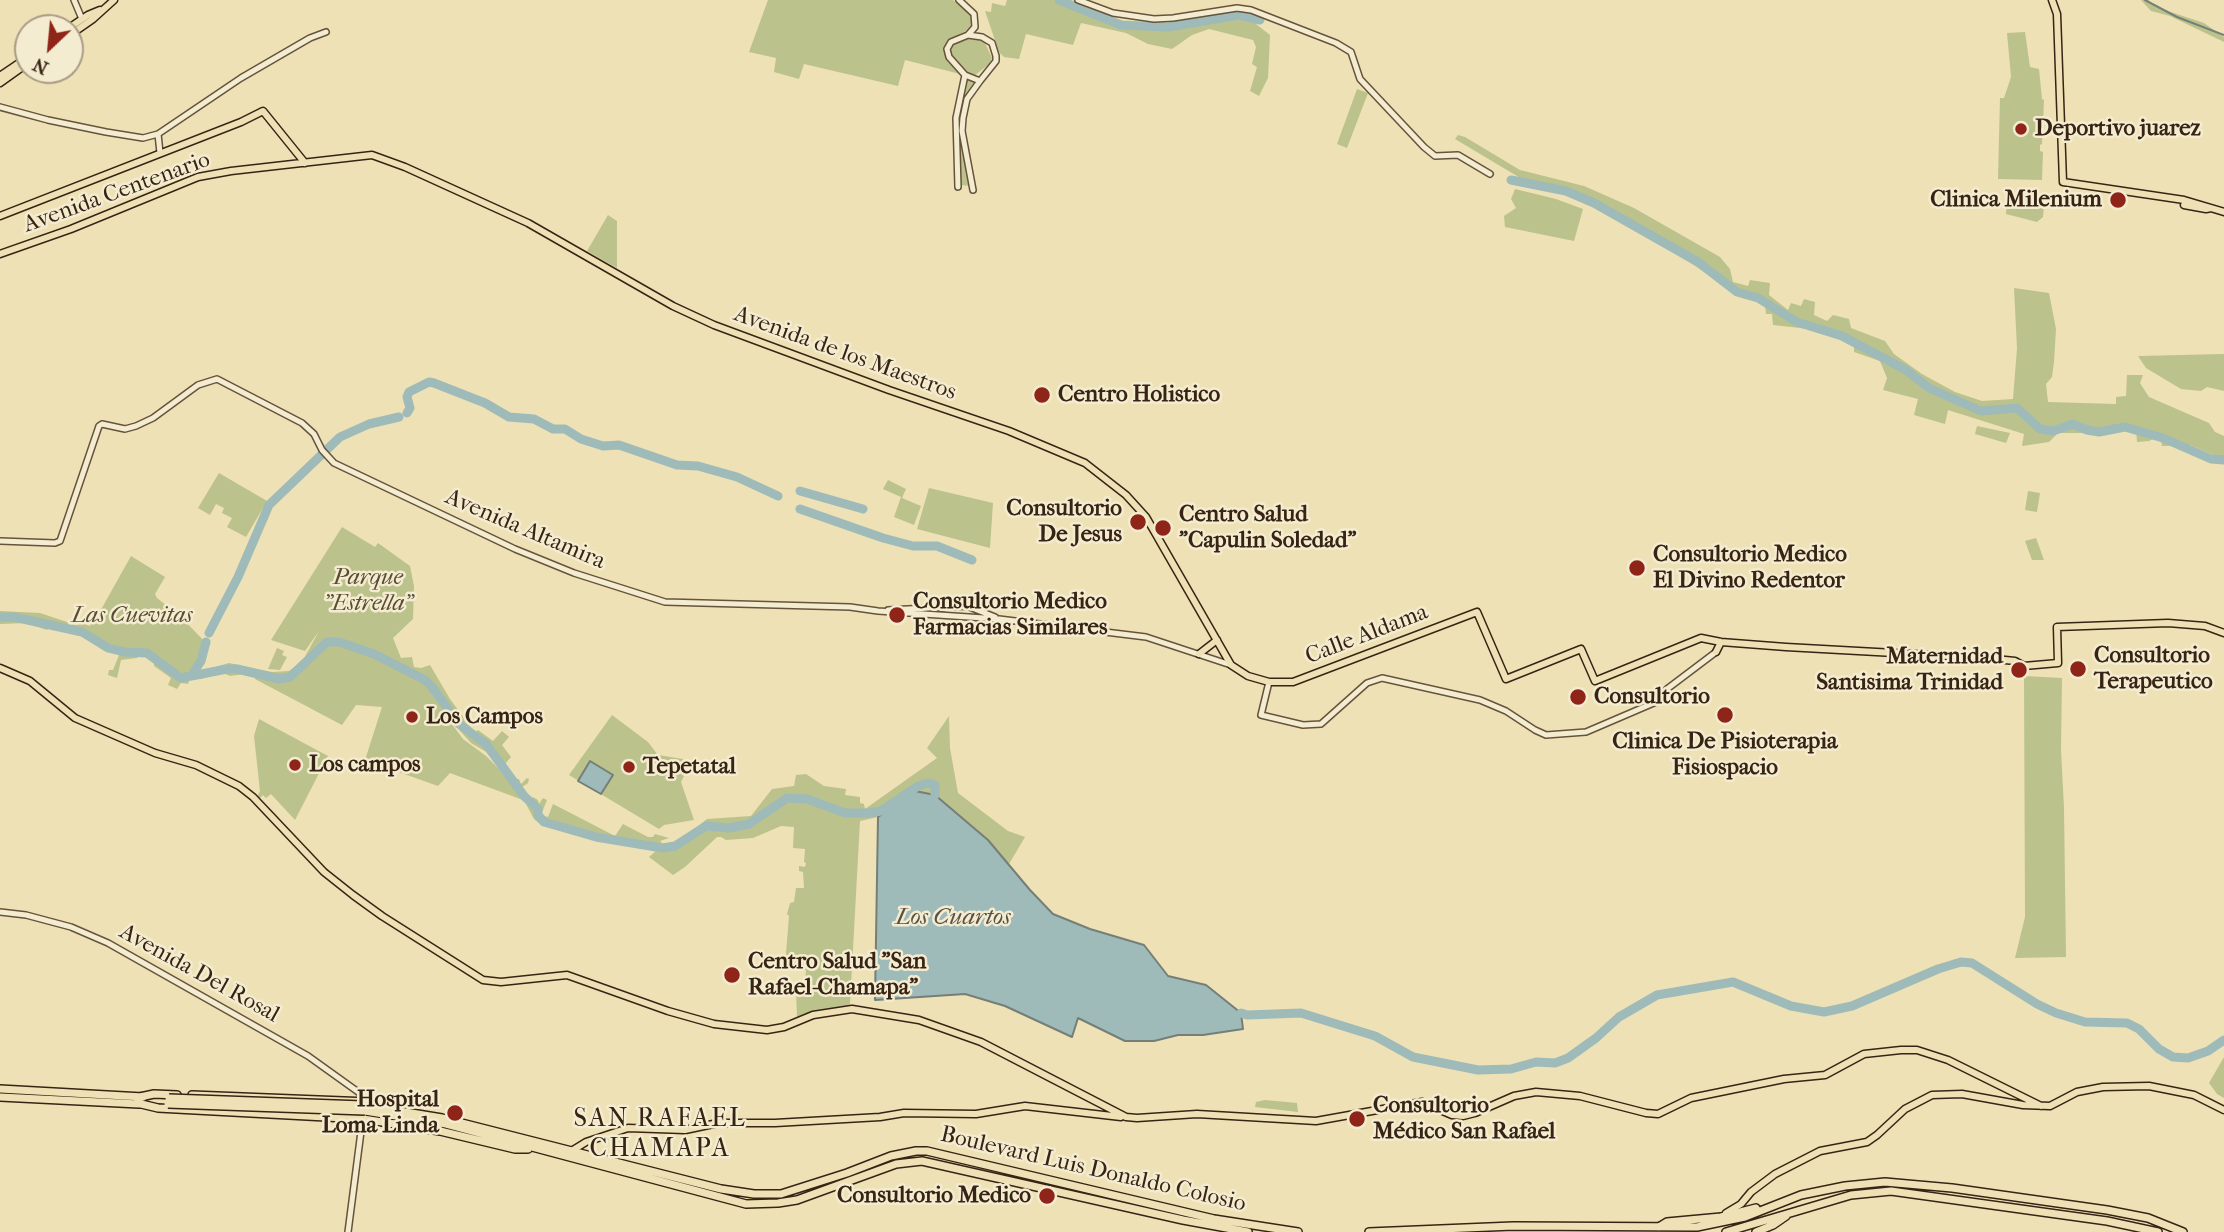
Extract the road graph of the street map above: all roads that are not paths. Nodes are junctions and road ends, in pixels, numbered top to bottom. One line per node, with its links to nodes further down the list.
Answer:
1 (114, 0): 5 (main road)
2 (959, 0): 9 (street)
3 (1079, 0): 17 (street)
4 (2052, 0): 20 (main road)
5 (102, 9): 6 (main road); 7 (main road)
6 (84, 18)
7 (84, 25)
8 (326, 32): 13 (street)
9 (968, 35): 10 (street); 11 (street)
10 (965, 75): 11 (street); 18 (street)
11 (980, 81): 19 (street)
12 (0, 107): 13 (street)
13 (158, 134): 14 (street)
14 (160, 153): 16 (main road); 21 (main road)
15 (372, 155): 16 (main road, Avenida Centenario); 27 (main road, Avenida de los Maestros)
16 (304, 163): 22 (main road, Avenida Centenario)
17 (1490, 174)
18 (958, 187)
19 (973, 190)
20 (2224, 212)
21 (0, 216)
22 (0, 254)
23 (0, 541): 24 (street, Avenida Altamira)
24 (878, 611): 25 (street, Avenida Altamira); 25 (street, Avenida Altamira)
25 (999, 619): 30 (street, Avenida Altamira)
26 (2224, 633): 28 (main road)
27 (1217, 639): 30 (main road); 31 (main road, Avenida de los Maestros)
28 (1721, 642): 29 (main road); 33 (main road, Calle Aldama)
29 (1716, 652): 33 (street)
30 (1199, 654): 31 (street, Avenida Altamira)
31 (1231, 664): 33 (main road, Avenida Altamira)
32 (0, 668): 41 (main road)
33 (1269, 682)
34 (0, 912): 38 (street, Avenida Del Rosal)
35 (0, 1089): 37 (highway)
36 (0, 1097): 37 (highway)
37 (139, 1100): 38 (highway); 42 (highway); 43 (highway, Boulevard Luis Donaldo Colosio, bridge)
38 (361, 1101): 42 (street); 44 (highway)
39 (2041, 1105): 40 (main road); 41 (main road); 47 (main road)
40 (2224, 1110)
41 (1126, 1117): 46 (main road)
42 (363, 1119): 45 (highway); 55 (street)
43 (491, 1134): 44 (highway, Boulevard Luis Donaldo Colosio); 45 (highway, Boulevard Luis Donaldo Colosio)
44 (512, 1136): 46 (highway, Boulevard Luis Donaldo Colosio)
45 (538, 1148): 56 (highway, Boulevard Luis Donaldo Colosio)
46 (573, 1150): 57 (highway, Boulevard Luis Donaldo Colosio)
47 (1741, 1204): 48 (main road); 51 (main road)
48 (1753, 1208): 49 (highway); 51 (highway)
49 (1763, 1209): 54 (highway); 64 (highway)
50 (1790, 1213): 61 (highway); 62 (highway); 63 (highway)
51 (1717, 1217): 54 (highway)
52 (1566, 1226): 53 (highway); 54 (highway); 60 (highway)
53 (1476, 1227): 58 (highway); 59 (highway)
54 (1658, 1228)
55 (348, 1232)
56 (1248, 1232)
57 (1298, 1232)
58 (1368, 1232)
59 (1516, 1232)
60 (1534, 1232)
61 (1726, 1232)
62 (1756, 1232)
63 (2158, 1232)
64 (2183, 1232)

